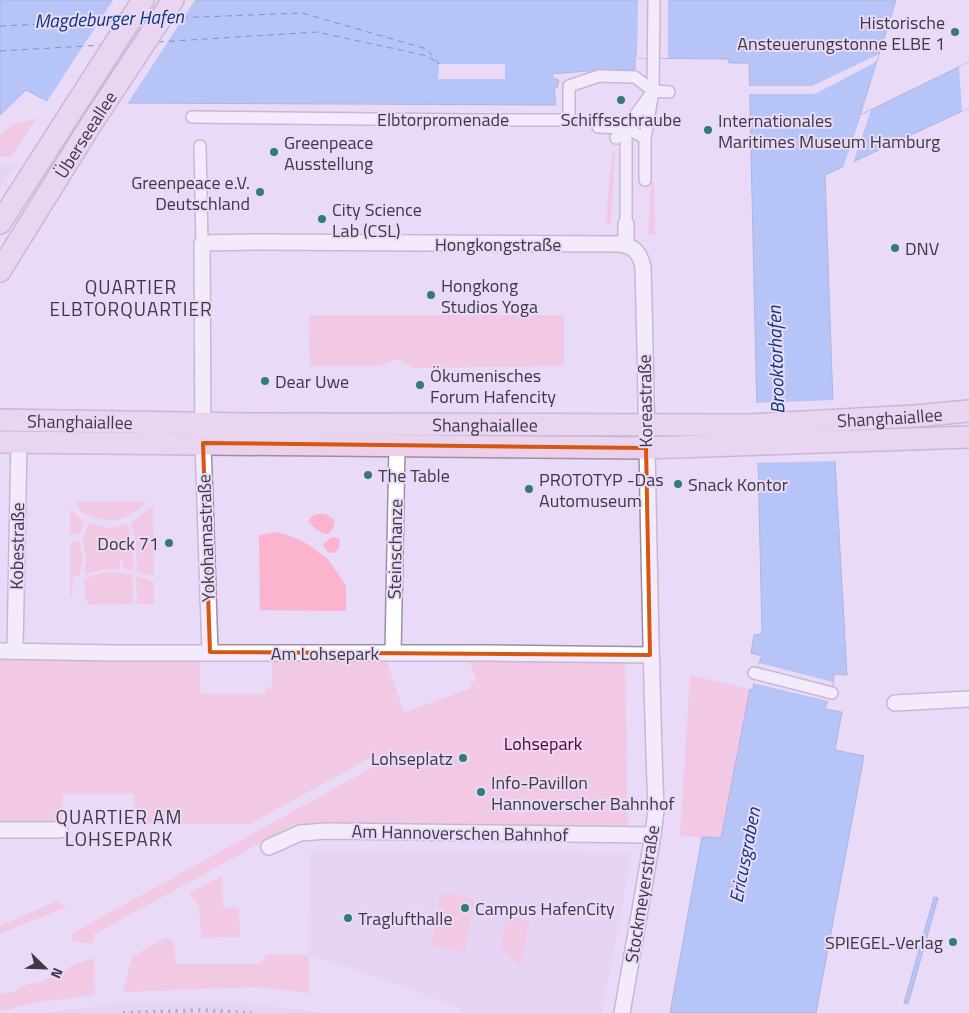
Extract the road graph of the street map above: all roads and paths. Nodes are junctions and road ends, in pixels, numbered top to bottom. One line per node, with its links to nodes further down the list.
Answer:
1 (143, 0): 13 (main road, Überseeallee)
2 (173, 0): 17 (main road, Überseeallee)
3 (654, 0): 4 (street)
4 (653, 91): 5 (street); 6 (street, Elbtorpromenade); 8 (street); 10 (street)
5 (669, 92)
6 (192, 117)
7 (598, 127): 8 (street)
8 (626, 128): 9 (street); 10 (street); 14 (street)
9 (616, 138)
10 (645, 138): 12 (street)
11 (200, 146): 15 (street)
12 (645, 180)
13 (0, 223)
14 (626, 224): 16 (street)
15 (202, 243): 16 (street, Hongkongstraße); 21 (street)
16 (620, 245): 20 (street, Koreastraße)
17 (0, 270)
18 (969, 410): 22 (main road, Shanghaiallee)
19 (0, 420): 21 (main road, Shanghaiallee)
20 (646, 425): 21 (main road, Shanghaiallee); 22 (main road, Shanghaiallee); 26 (street, Koreastraße)
21 (203, 433): 24 (main road, Shanghaiallee); 25 (main road, Shanghaiallee); 28 (street, Yokohamastraße)
22 (750, 434): 23 (main road, Shanghaiallee); 26 (main road, Shanghaiallee)
23 (969, 437)
24 (9, 442): 27 (street, Kobestraße)
25 (397, 446): 26 (main road, Shanghaiallee); 29 (street, Steinschanze)
26 (646, 448): 30 (street, Koreastraße)
27 (8, 651): 28 (street, Am Lohsepark)
28 (210, 652): 29 (street, Am Lohsepark)
29 (393, 653): 30 (street, Am Lohsepark)
30 (650, 655): 37 (street, Stockmeyerstraße)
31 (754, 672): 32 (street)
32 (832, 693)
33 (969, 699): 34 (street)
34 (894, 703)
35 (0, 830): 36 (street)
36 (60, 830)
37 (653, 835): 38 (street, Am Hannoverschen Bahnhof); 39 (street, Stockmeyerstraße)
38 (269, 847)
39 (622, 1013)

